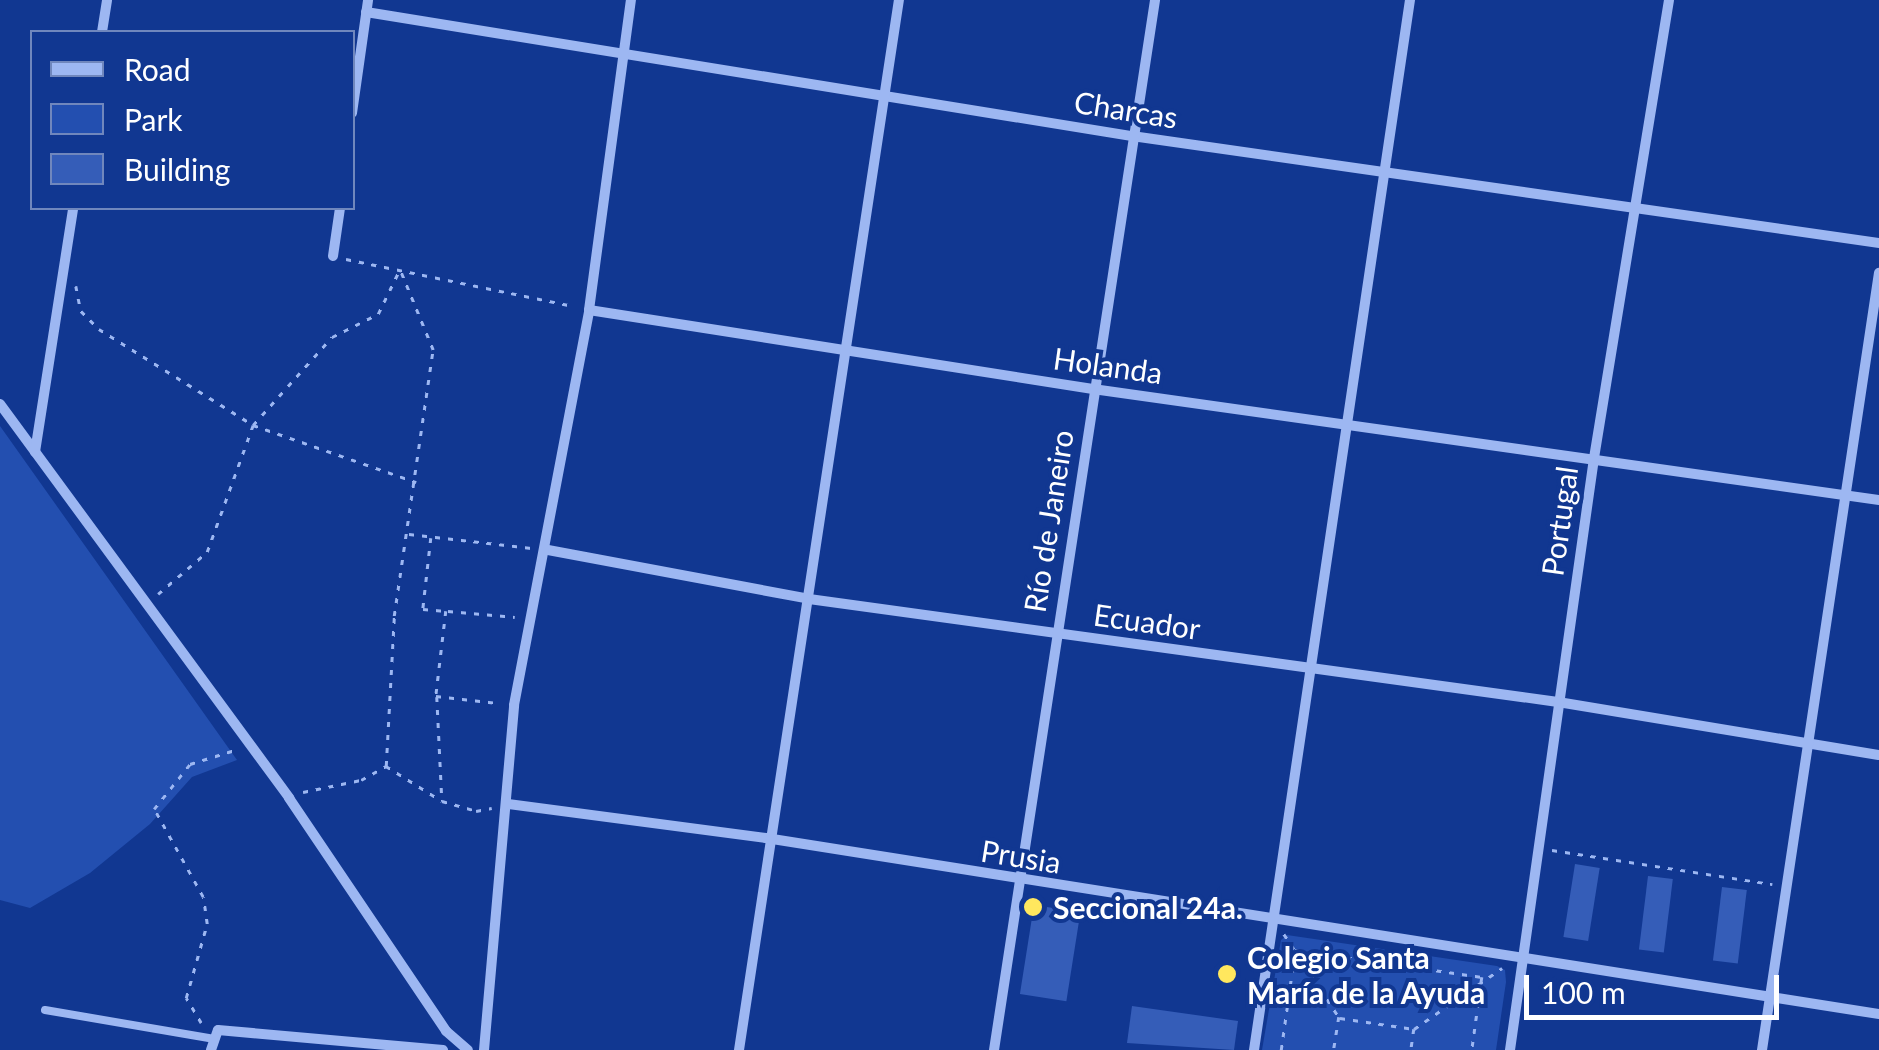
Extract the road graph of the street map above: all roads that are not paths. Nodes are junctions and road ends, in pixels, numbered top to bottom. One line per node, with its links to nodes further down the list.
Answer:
1 (107, 0): 8 (street)
2 (631, 0): 9 (street)
3 (898, 0): 11 (street)
4 (1156, 0): 12 (street, Río de Janeiro)
5 (1410, 0): 13 (street)
6 (1670, 0): 14 (street, Portugal)
7 (367, 6): 9 (street, Charcas); 10 (street)
8 (102, 30)
9 (622, 52): 11 (street, Charcas); 20 (street)
10 (355, 92)
11 (883, 94): 12 (street, Charcas); 21 (street)
12 (1132, 136): 13 (street, Charcas); 22 (street, Río de Janeiro)
13 (1383, 173): 14 (street, Charcas); 24 (street)
14 (1638, 208): 17 (street, Charcas); 26 (street, Portugal)
15 (73, 210): 25 (street)
16 (340, 210): 18 (street)
17 (1879, 243)
18 (333, 256)
19 (1879, 273): 27 (street)
20 (590, 310): 21 (street, Holanda); 29 (street)
21 (844, 350): 22 (street, Holanda); 30 (street)
22 (1094, 390): 24 (street, Holanda); 31 (street, Río de Janeiro)
23 (0, 404): 25 (street)
24 (1345, 423): 26 (street, Holanda); 32 (street)
25 (35, 453): 46 (street)
26 (1594, 458): 27 (street, Holanda); 33 (street, Portugal)
27 (1842, 494): 28 (street, Holanda); 34 (street)
28 (1879, 500)
29 (548, 550): 30 (street, Ecuador); 36 (street)
30 (809, 599): 31 (street, Ecuador); 37 (street)
31 (1056, 634): 32 (street, Ecuador); 38 (street, Río de Janeiro)
32 (1307, 669): 33 (street, Ecuador); 39 (street)
33 (1558, 702): 34 (street, Ecuador); 40 (street, Portugal)
34 (1806, 744): 35 (street, Ecuador); 41 (street)
35 (1879, 755)
36 (508, 804): 37 (street, Prusia); 47 (street)
37 (766, 838): 38 (street, Prusia); 48 (street)
38 (1016, 881): 39 (street, Prusia); 49 (street, Río de Janeiro)
39 (1278, 926): 40 (street, Prusia); 50 (street)
40 (1524, 958): 41 (street, Prusia); 51 (street, Portugal)
41 (1770, 997): 43 (street, Prusia); 52 (street)
42 (45, 1010): 44 (lane)
43 (1879, 1014)
44 (215, 1040): 45 (street)
45 (443, 1050)
46 (468, 1050)
47 (484, 1050)
48 (739, 1050)
49 (994, 1050)
50 (1254, 1050)
51 (1510, 1050)
52 (1762, 1050)

